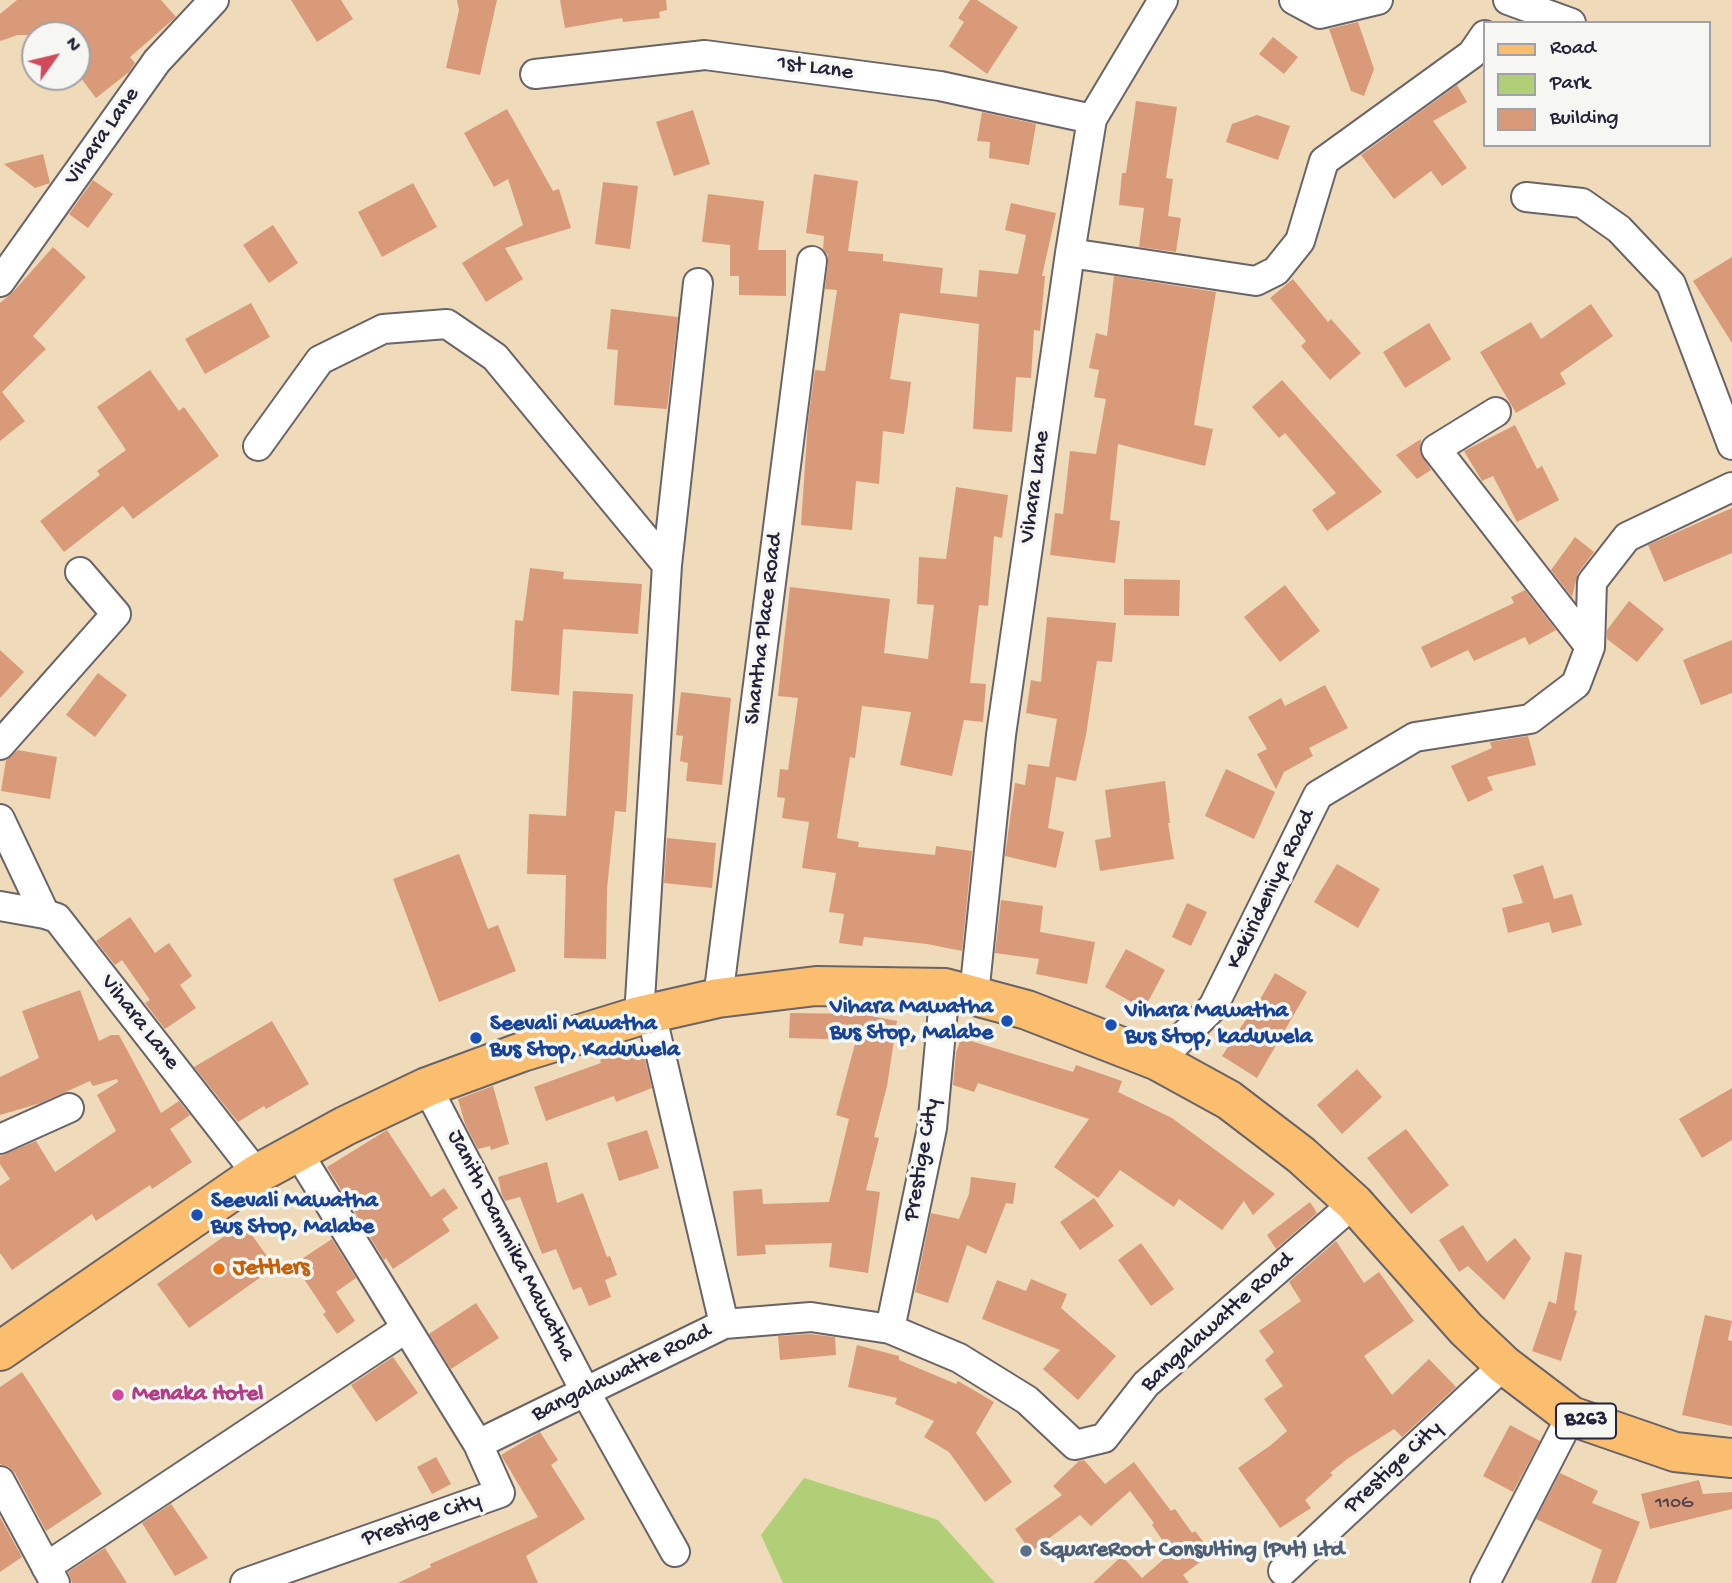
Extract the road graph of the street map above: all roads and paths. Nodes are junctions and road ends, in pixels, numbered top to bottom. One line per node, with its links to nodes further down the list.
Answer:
1 (215, 0): 15 (street, Vihara Lane)
2 (1163, 0): 11 (street, Vihara Lane)
3 (1294, 0): 4 (street)
4 (1378, 0)
5 (1494, 0): 7 (street)
6 (1508, 0): 8 (street)
7 (1490, 21)
8 (1566, 21)
9 (1484, 36): 13 (street)
10 (535, 74): 11 (street, 1st Lane)
11 (1092, 119): 13 (street, Vihara Lane)
12 (1526, 197): 18 (street)
13 (1070, 253): 28 (street, Vihara Lane)
14 (812, 261): 29 (street, Shantha Place Road)
15 (0, 282)
16 (698, 283): 21 (street)
17 (1496, 412): 23 (street)
18 (1732, 444)
19 (258, 446): 21 (street)
20 (1732, 487): 23 (street, Kekirideniya Road)
21 (667, 565): 30 (street)
22 (80, 572): 24 (street)
23 (1590, 647): 31 (street, Kekirideniya Road)
24 (0, 746)
25 (0, 819): 27 (street)
26 (0, 906): 27 (street, Vihara Lane)
27 (45, 914): 36 (street, Vihara Lane)
28 (959, 991): 29 (main road, B263); 31 (main road, B263); 40 (street, Prestige City)
29 (718, 998): 30 (main road, B263)
30 (645, 1015): 32 (main road, B263); 38 (street)
31 (1158, 1061): 37 (main road, B263)
32 (427, 1087): 35 (main road, B263); 43 (street, Janith Dammika Mawatha)
33 (69, 1108): 34 (street)
34 (0, 1139)
35 (297, 1151): 36 (main road, B263); 39 (street, Prestige City)
36 (257, 1174): 41 (main road, B263)
37 (1354, 1203): 40 (street, Bangalawatte Road); 42 (main road, B263)
38 (724, 1324): 40 (street, Bangalawatte Road); 43 (street, Bangalawatte Road)
39 (405, 1329): 45 (street, Prestige City); 50 (street)
40 (890, 1329)
41 (0, 1351)
42 (1504, 1365): 44 (main road, B263); 49 (street, Prestige City)
43 (585, 1391): 45 (street, Bangalawatte Road); 48 (street, Janith Dammika Mawatha)
44 (1571, 1416): 46 (main road, B263); 52 (street)
45 (478, 1444): 51 (street, Prestige City)
46 (1732, 1458)
47 (0, 1481): 50 (street)
48 (675, 1552)
49 (1283, 1571)
50 (51, 1575)
51 (245, 1583)
52 (1485, 1583)

